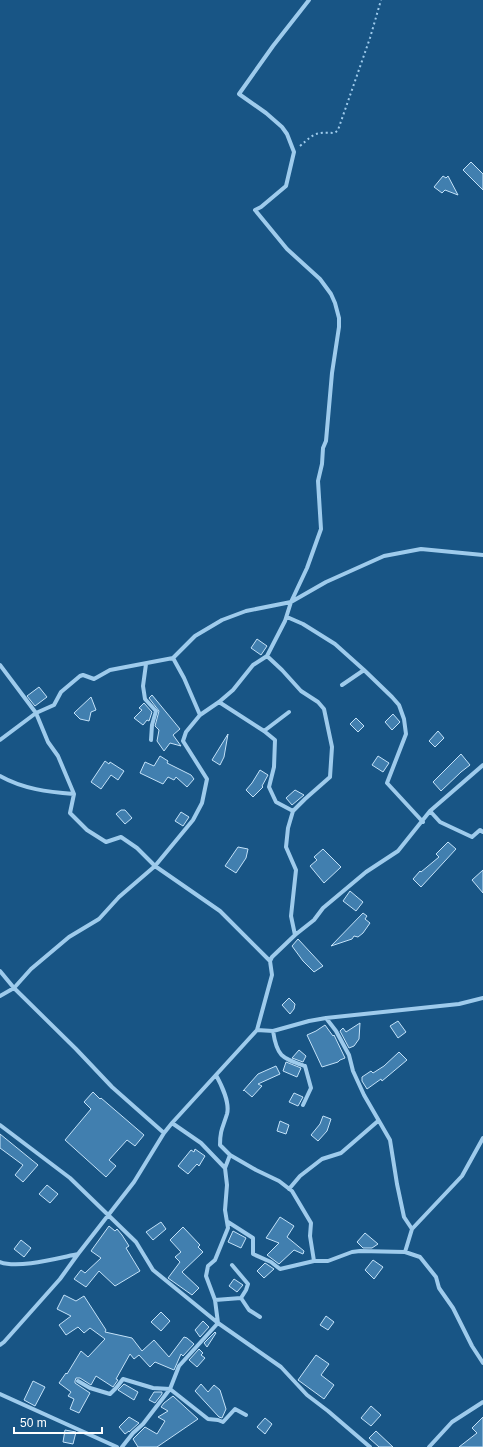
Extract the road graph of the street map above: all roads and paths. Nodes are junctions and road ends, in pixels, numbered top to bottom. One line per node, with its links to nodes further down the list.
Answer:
1 (309, 0): 3 (street)
2 (380, 0): 3 (path)
3 (294, 152): 5 (street)
4 (483, 555): 5 (street)
5 (292, 602): 6 (street); 8 (street)
6 (287, 617): 7 (street); 11 (street)
7 (267, 656): 13 (street); 23 (street)
8 (173, 658): 9 (street); 16 (street)
9 (146, 664): 15 (street); 19 (street)
10 (0, 665): 15 (street)
11 (364, 670): 12 (street); 25 (street)
12 (342, 685)
13 (219, 702): 16 (street); 17 (street)
14 (289, 712): 17 (street)
15 (36, 713): 18 (street); 22 (street)
16 (200, 715): 27 (street)
17 (264, 731): 23 (street)
18 (0, 740)
19 (151, 740)
20 (483, 765): 24 (street)
21 (0, 776): 22 (street)
22 (74, 794): 27 (street)
23 (293, 811): 28 (street)
24 (430, 811): 25 (street); 26 (street)
25 (423, 822): 28 (street)
26 (482, 830)
27 (155, 866): 29 (street); 31 (street)
28 (295, 935): 29 (street)
29 (270, 961): 35 (street)
30 (0, 971): 31 (street)
31 (14, 988): 32 (street); 42 (street)
32 (0, 996)
33 (483, 998): 34 (street)
34 (326, 1018): 36 (street); 39 (street)
35 (257, 1030): 36 (street); 37 (street)
36 (273, 1031): 38 (street)
37 (216, 1075): 40 (street); 44 (street)
38 (303, 1105)
39 (378, 1121): 46 (street); 49 (street)
40 (172, 1123): 42 (street); 45 (street)
41 (0, 1125): 47 (street)
42 (164, 1133): 47 (street)
43 (483, 1138): 49 (street)
44 (230, 1155): 45 (street); 46 (street)
45 (225, 1168): 48 (street)
46 (289, 1189): 52 (street)
47 (109, 1215): 51 (street); 58 (street)
48 (228, 1222): 52 (street); 56 (street)
49 (412, 1229): 50 (street)
50 (405, 1252): 52 (street); 60 (street)
51 (78, 1254): 53 (street); 59 (street)
52 (314, 1261)
53 (0, 1262)
54 (232, 1265): 55 (street)
55 (241, 1298): 56 (street); 57 (street)
56 (215, 1300): 58 (street)
57 (260, 1317)
58 (218, 1323): 62 (street); 68 (street)
59 (0, 1345)
60 (483, 1363)
61 (78, 1381): 62 (street)
62 (170, 1389): 65 (street); 67 (street)
63 (0, 1394): 66 (street)
64 (483, 1402): 69 (street)
65 (246, 1415)
66 (117, 1447)
67 (122, 1447)
68 (370, 1447)
69 (429, 1447)

